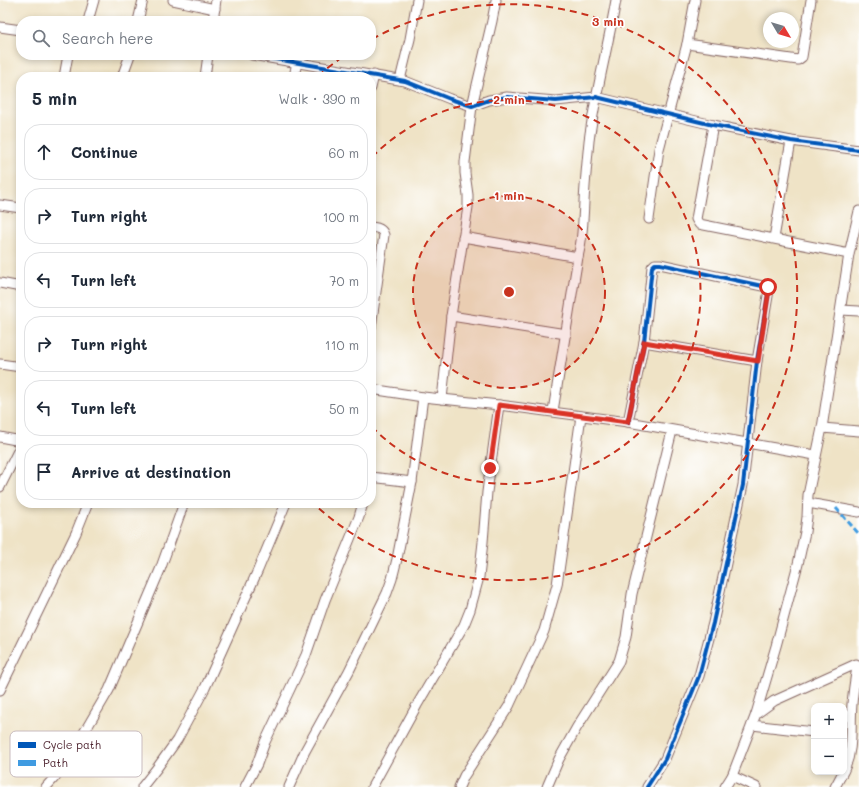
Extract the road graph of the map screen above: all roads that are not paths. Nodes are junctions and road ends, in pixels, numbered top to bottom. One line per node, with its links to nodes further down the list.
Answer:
1 (94, 0): 10 (street)
2 (143, 0): 11 (street)
3 (173, 0): 9 (street)
4 (414, 0): 27 (street)
5 (496, 0): 29 (street)
6 (616, 0): 28 (street)
7 (695, 0): 15 (street)
8 (811, 0): 15 (street)
9 (216, 4): 12 (street)
10 (89, 16)
11 (139, 16)
12 (214, 16)
13 (0, 27): 14 (street)
14 (16, 29)
15 (687, 44): 30 (street)
16 (67, 60): 21 (street)
17 (128, 60): 22 (street)
18 (207, 60): 23 (street)
19 (284, 60): 20 (street)
20 (297, 62): 24 (street); 25 (street)
21 (65, 72)
22 (124, 72)
23 (206, 72)
24 (295, 72)
25 (352, 72)
26 (376, 76): 27 (street)
27 (400, 80): 29 (street)
28 (596, 97): 29 (street); 30 (street); 42 (street)
29 (472, 106): 39 (street)
30 (668, 113): 31 (street); 37 (street)
31 (713, 125): 32 (street); 40 (street)
32 (791, 141): 33 (street); 40 (street)
33 (859, 150)
34 (0, 205): 35 (street)
35 (16, 207)
36 (859, 211): 41 (street)
37 (649, 219)
38 (376, 228): 43 (street)
39 (463, 237): 42 (street); 48 (street)
40 (774, 238): 41 (street)
41 (849, 254): 46 (street)
42 (578, 257): 49 (street)
43 (376, 281)
44 (0, 283): 45 (street)
45 (16, 286)
46 (840, 310): 47 (street); 61 (street)
47 (859, 311)
48 (451, 316): 49 (street); 56 (street)
49 (566, 334): 58 (street)
50 (644, 342): 51 (street); 51 (street); 60 (street)
51 (758, 361): 66 (street)
52 (0, 364): 53 (street)
53 (16, 366)
54 (376, 389): 55 (street)
55 (423, 397): 56 (street); 70 (street)
56 (442, 399): 57 (street)
57 (499, 405): 58 (street); 93 (street)
58 (553, 411): 59 (street)
59 (581, 416): 60 (street); 94 (street)
60 (628, 422): 62 (street)
61 (822, 428): 63 (street); 68 (street)
62 (672, 431): 66 (street); 95 (street)
63 (859, 431)
64 (0, 437): 65 (street)
65 (16, 440)
66 (747, 443): 68 (street); 88 (street)
67 (16, 455): 71 (street)
68 (815, 455): 72 (street)
69 (376, 478): 70 (street)
70 (412, 482): 92 (street)
71 (0, 487)
72 (808, 503): 77 (street); 79 (street)
73 (86, 508): 78 (street)
74 (182, 508): 81 (street)
75 (284, 508): 90 (street)
76 (362, 508): 91 (street)
77 (859, 512)
78 (0, 690)
79 (756, 714): 80 (street); 83 (street)
80 (752, 725): 82 (street); 86 (street)
81 (85, 731)
82 (811, 732)
83 (848, 737): 84 (street)
84 (847, 763)
85 (841, 775): 98 (street)
86 (732, 776): 96 (street); 97 (street)
87 (55, 777): 89 (street)
88 (649, 786)
89 (46, 787)
90 (142, 787)
91 (245, 787)
92 (289, 787)
93 (372, 787)
94 (459, 787)
95 (547, 787)
96 (725, 787)
97 (756, 787)
98 (835, 787)

